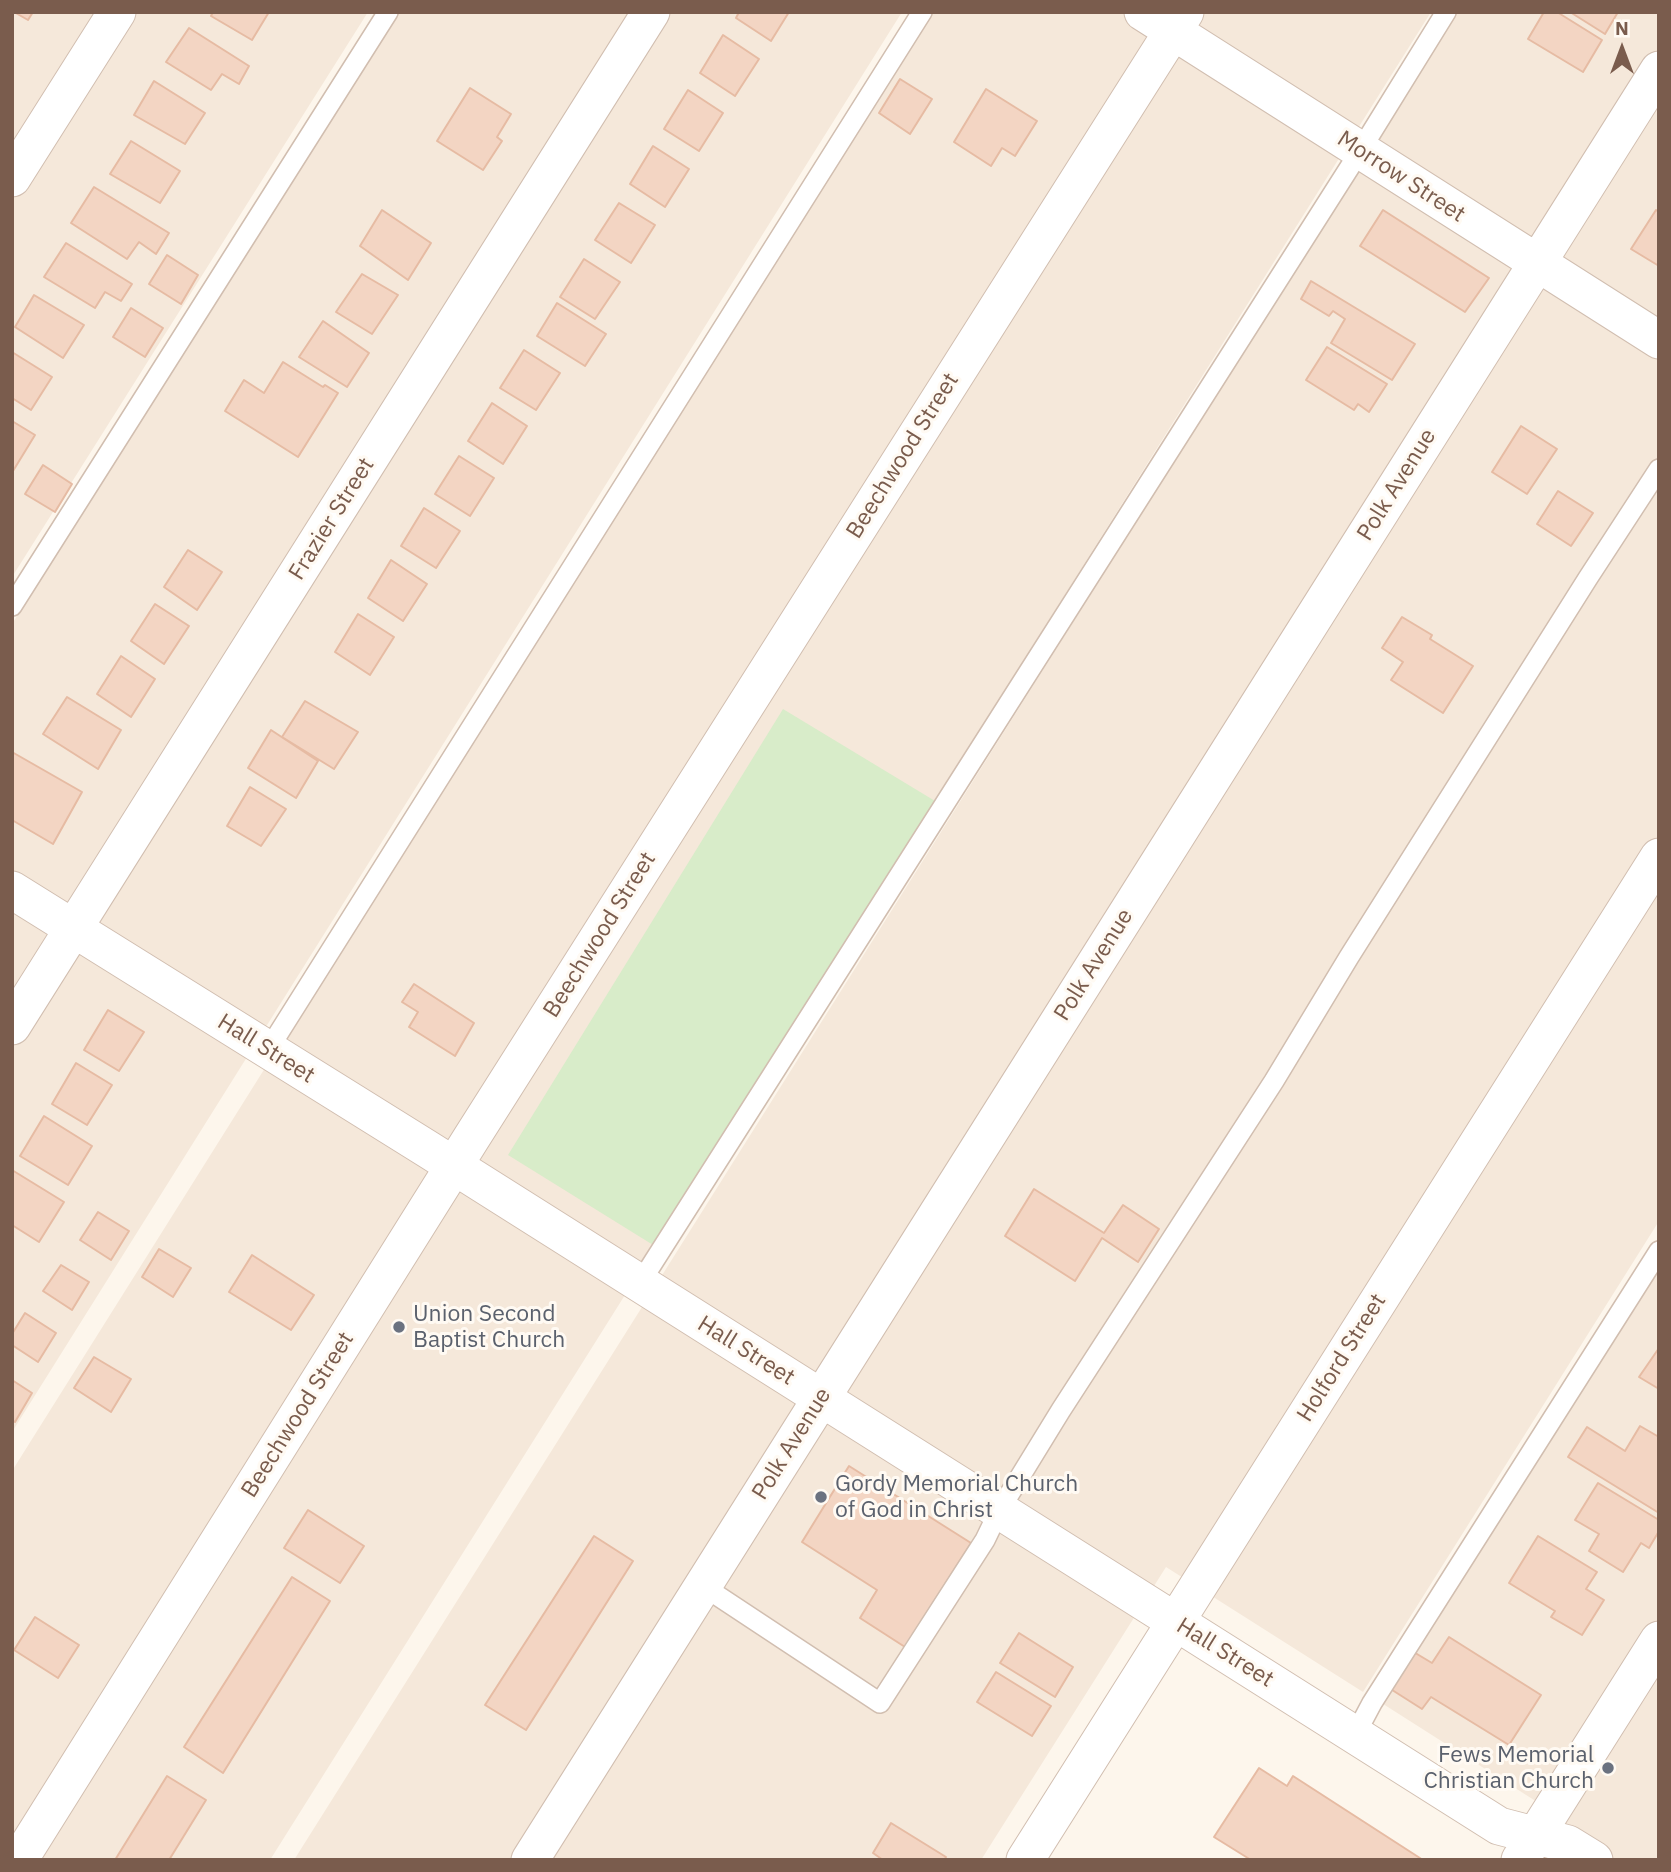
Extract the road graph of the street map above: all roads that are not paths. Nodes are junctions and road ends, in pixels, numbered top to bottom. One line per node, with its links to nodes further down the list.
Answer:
1 (117, 12): 9 (street)
2 (388, 12): 13 (lane)
3 (651, 12): 16 (street, Frazier Street)
4 (922, 12): 18 (lane)
5 (1446, 12): 8 (lane)
6 (1167, 19): 8 (street, Morrow Street); 19 (street, Beechwood Street)
7 (1659, 70): 10 (street, Polk Avenue)
8 (1360, 151): 10 (street, Morrow Street); 21 (lane)
9 (12, 178)
10 (1537, 263): 11 (street, Morrow Street); 22 (street, Polk Avenue)
11 (1659, 340)
12 (1659, 469): 23 (lane)
13 (12, 606)
14 (1659, 857): 25 (street, Holford Street)
15 (12, 890): 16 (street, Hall Street)
16 (74, 928): 17 (street, Frazier Street); 18 (street, Hall Street)
17 (12, 1026)
18 (268, 1050): 19 (street, Hall Street)
19 (454, 1166): 21 (street, Hall Street); 29 (street, Beechwood Street)
20 (1659, 1251): 27 (lane)
21 (640, 1283): 22 (street, Hall Street)
22 (821, 1398): 23 (street, Hall Street); 24 (street, Polk Avenue)
23 (999, 1511): 24 (lane); 25 (street, Hall Street)
24 (703, 1586): 30 (street, Polk Avenue)
25 (1175, 1622): 27 (street, Hall Street); 31 (street, Holford Street)
26 (1659, 1640): 28 (street)
27 (1355, 1735): 28 (street, Hall Street)
28 (1528, 1847): 32 (street, Hall Street)
29 (19, 1860)
30 (530, 1860)
31 (1025, 1860)
32 (1594, 1860)

